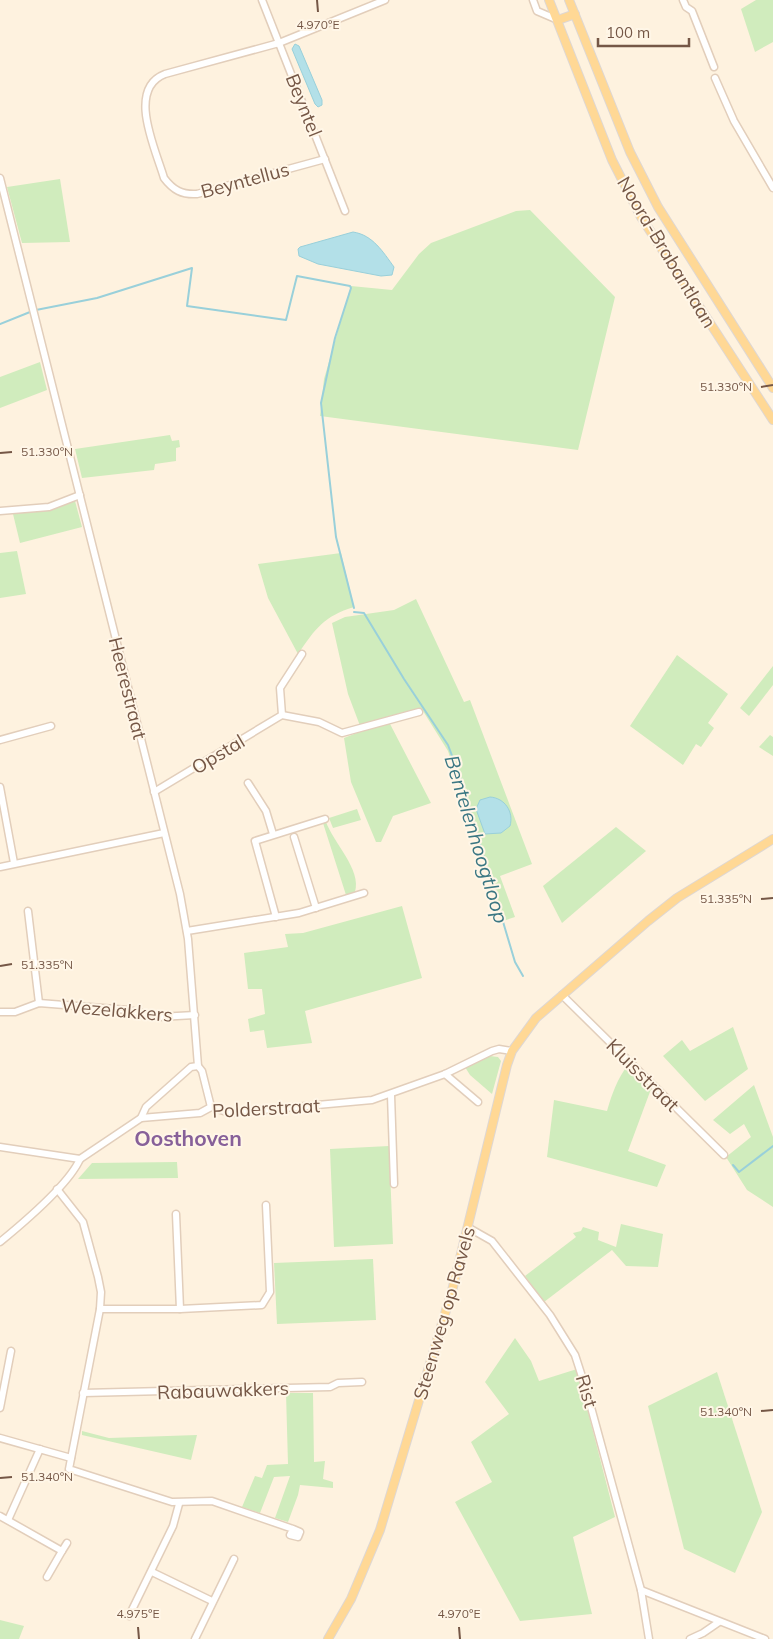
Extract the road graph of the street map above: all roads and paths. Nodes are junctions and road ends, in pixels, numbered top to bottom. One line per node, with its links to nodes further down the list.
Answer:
1 (262, 0): 9 (street, Beyntel)
2 (385, 0): 9 (street, Beyntellus)
3 (533, 0): 8 (street)
4 (550, 0): 8 (main road, Noord-Brabantlaan)
5 (569, 0): 7 (main road, Noord-Brabantlaan)
6 (683, 0): 10 (street)
7 (575, 14): 8 (main road); 16 (main road, Noord-Brabantlaan)
8 (558, 20): 17 (main road, Noord-Brabantlaan)
9 (279, 43): 12 (street, Beyntel); 12 (street, Beyntellus)
10 (714, 67)
11 (715, 78): 14 (street)
12 (325, 159): 15 (street, Beyntel)
13 (0, 178): 18 (street, Heerestraat)
14 (773, 188)
15 (345, 211)
16 (773, 388)
17 (773, 420)
18 (80, 495): 19 (street); 27 (street, Heerestraat)
19 (0, 512)
20 (302, 654): 22 (street)
21 (419, 712): 22 (street)
22 (282, 716): 27 (street, Opstal)
23 (51, 726): 24 (street)
24 (0, 740)
25 (248, 783): 30 (street)
26 (0, 787): 33 (street)
27 (154, 792): 29 (street, Heerestraat)
28 (326, 819): 30 (street)
29 (164, 833): 33 (street); 39 (street, Heerestraat)
30 (273, 834): 38 (street)
31 (294, 837): 36 (street)
32 (773, 839): 40 (main road, Steenweg op Ravels)
33 (14, 863): 34 (street)
34 (0, 867)
35 (364, 893): 36 (street)
36 (316, 908): 38 (street)
37 (28, 911): 41 (street, Wezelakkers)
38 (276, 917): 39 (street)
39 (187, 931): 43 (street, Heerestraat)
40 (562, 995): 44 (main road, Steenweg op Ravels); 52 (street, Kluisstraat)
41 (39, 1003): 42 (street, Wezelakkers); 43 (street, Wezelakkers)
42 (0, 1012)
43 (195, 1015): 45 (street, Heerestraat)
44 (512, 1051): 46 (street, Polderstraat); 58 (main road, Steenweg op Ravels)
45 (198, 1066): 49 (street, Heerestraat); 50 (street)
46 (445, 1074): 47 (street, Polderstraat); 48 (street)
47 (391, 1095): 49 (street, Polderstraat); 54 (street)
48 (478, 1102)
49 (211, 1107): 50 (street, Polderstraat)
50 (141, 1118): 53 (street)
51 (0, 1147): 53 (street)
52 (724, 1155)
53 (80, 1160): 55 (street)
54 (394, 1184)
55 (57, 1189): 59 (street); 60 (street)
56 (266, 1205): 61 (street)
57 (176, 1214): 61 (street)
58 (469, 1228): 78 (street, Rist); 83 (main road, Steenweg op Ravels)
59 (0, 1242)
60 (100, 1308): 61 (street); 64 (street)
61 (180, 1309)
62 (11, 1351): 65 (street)
63 (362, 1382): 64 (street, Rabauwakkers)
64 (83, 1393): 68 (street)
65 (0, 1408)
66 (0, 1438): 67 (street)
67 (40, 1449): 68 (street); 71 (street)
68 (71, 1458): 69 (street)
69 (179, 1504): 72 (street); 76 (street)
70 (0, 1516): 71 (street)
71 (8, 1520): 74 (street)
72 (293, 1529)
73 (67, 1543): 74 (street)
74 (62, 1551): 77 (street)
75 (234, 1559): 79 (street)
76 (152, 1572): 79 (street); 80 (street)
77 (48, 1577)
78 (641, 1590): 81 (street); 84 (street, Rist)
79 (212, 1601): 82 (street)
80 (129, 1616)
81 (719, 1622): 85 (street); 86 (street)
82 (195, 1639)
83 (328, 1639)
84 (649, 1639)
85 (690, 1639)
86 (764, 1639)

